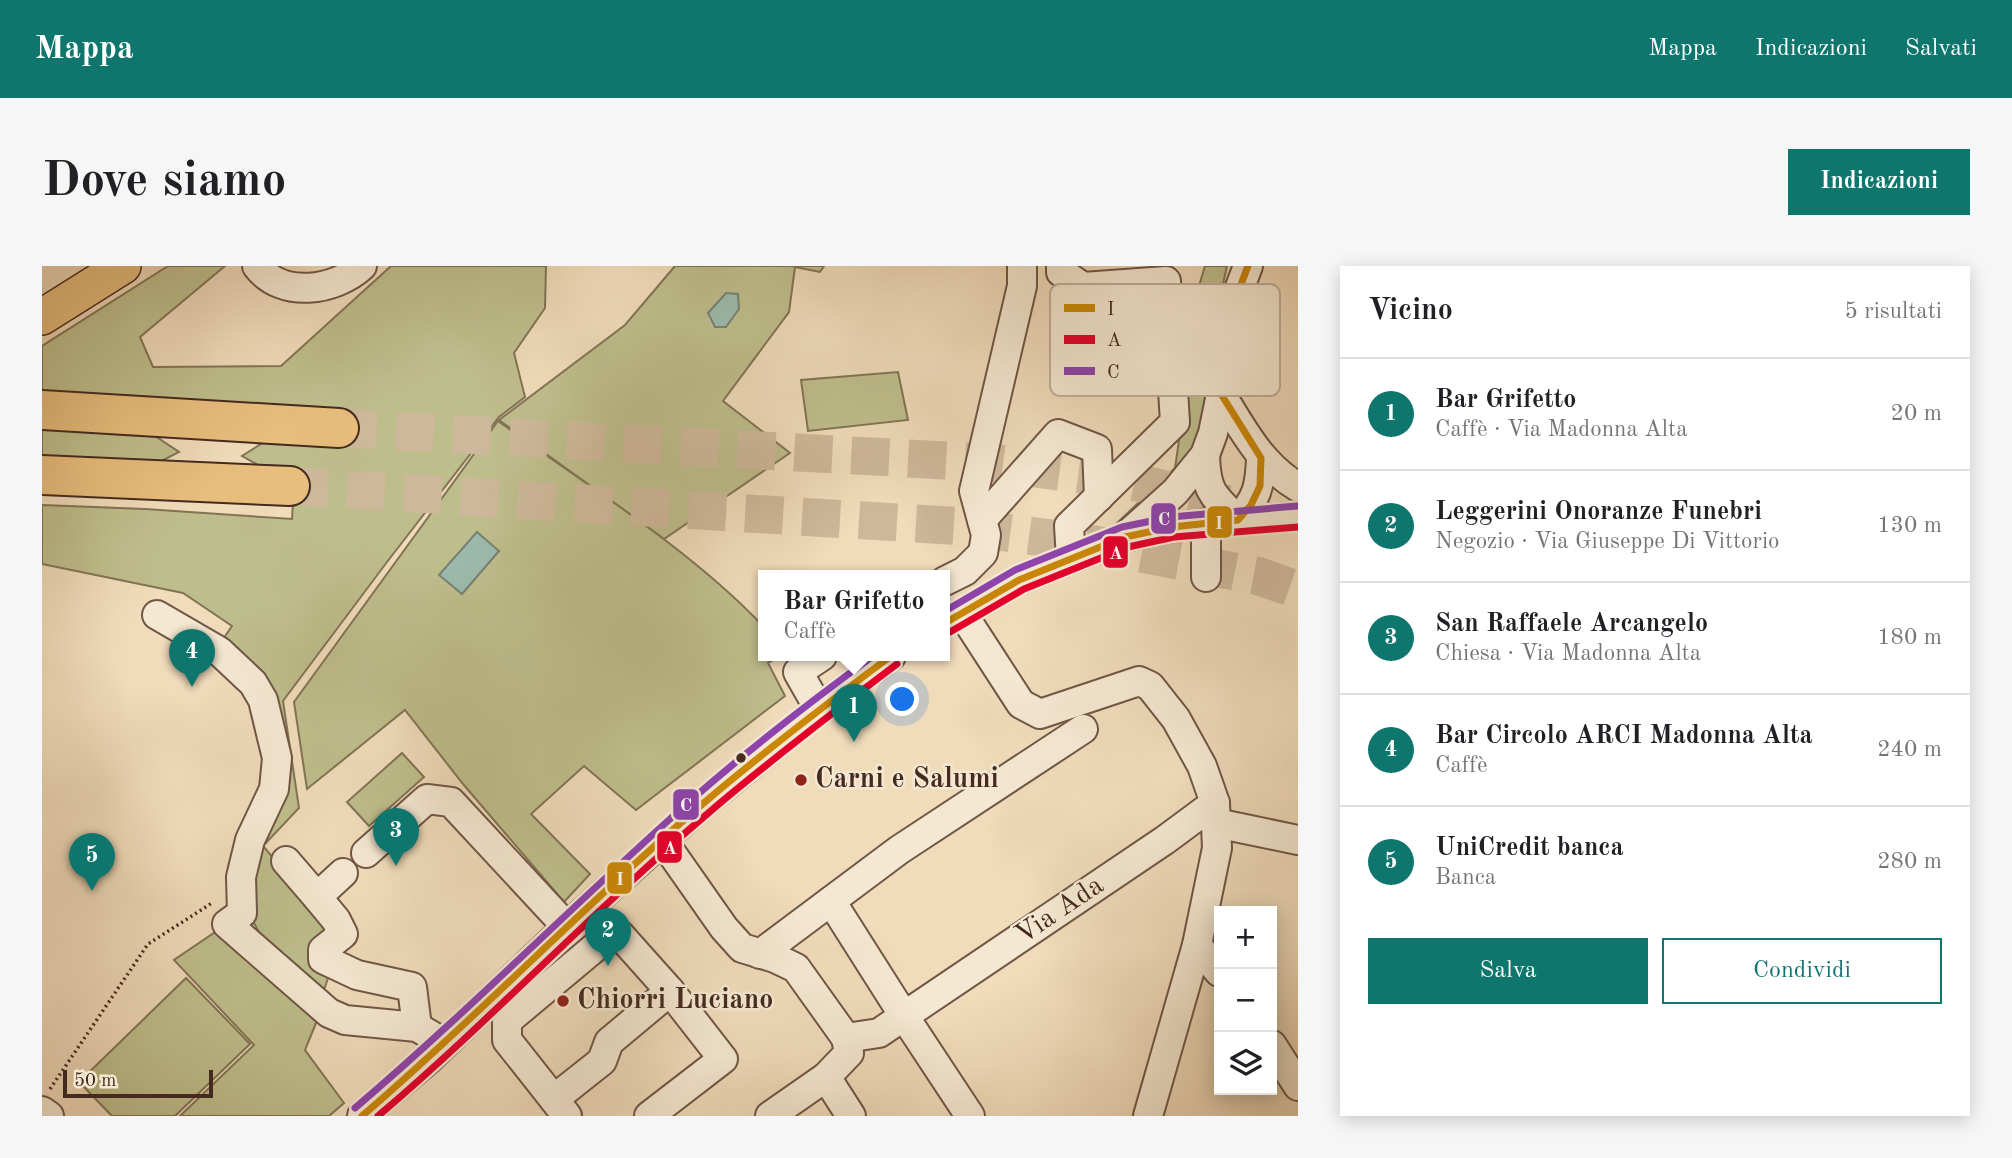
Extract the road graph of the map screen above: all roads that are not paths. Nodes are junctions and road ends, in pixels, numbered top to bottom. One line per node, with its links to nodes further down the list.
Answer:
1 (123, 266): 11 (main road)
2 (257, 266): 3 (street)
3 (362, 266)
4 (1022, 266): 26 (street)
5 (1061, 266): 7 (street)
6 (1248, 266): 10 (street)
7 (1079, 284)
8 (1124, 284): 9 (street)
9 (1166, 284)
10 (1241, 284)
11 (42, 317)
12 (1173, 396): 24 (street)
13 (1222, 396): 17 (street)
14 (1223, 396): 18 (street)
15 (42, 410): 16 (highway)
16 (339, 428)
17 (1205, 455): 27 (street); 29 (street)
18 (1261, 458): 22 (street); 27 (street)
19 (42, 475): 20 (highway)
20 (176, 482): 21 (highway); 23 (highway)
21 (290, 486)
22 (1298, 487)
23 (42, 494)
24 (1099, 497): 26 (street); 30 (street)
25 (1298, 516): 27 (street)
26 (982, 520): 32 (street)
27 (1238, 520): 28 (street)
28 (1206, 523): 29 (street); 31 (street)
29 (1125, 537): 30 (street)
30 (1071, 559): 34 (street)
31 (1206, 577)
32 (950, 578)
33 (157, 615): 54 (street)
34 (953, 618): 39 (street)
35 (814, 661): 37 (street)
36 (884, 661): 37 (street)
37 (819, 709): 41 (street)
38 (1083, 729): 46 (street)
39 (1215, 813): 40 (street); 48 (street); 53 (street, Via Ada)
40 (1298, 840)
41 (663, 841): 47 (street); 49 (street)
42 (366, 853): 47 (street)
43 (286, 861): 45 (street)
44 (344, 873): 45 (street)
45 (317, 897): 54 (street)
46 (831, 901): 49 (street); 53 (street)
47 (557, 936): 51 (street); 56 (street)
48 (1197, 945): 50 (street); 66 (street)
49 (760, 954): 55 (street)
50 (1217, 969)
51 (566, 972): 52 (street); 60 (street)
52 (670, 991): 60 (street); 62 (street)
53 (904, 1016): 55 (street, Via Ada); 65 (street)
54 (417, 1027): 56 (street)
55 (846, 1038): 58 (street)
56 (444, 1043): 61 (street)
57 (1277, 1053): 59 (street)
58 (826, 1077): 63 (street); 64 (street)
59 (1298, 1086)
60 (561, 1107)
61 (362, 1116)
62 (649, 1116)
63 (771, 1116)
64 (851, 1116)
65 (970, 1116)
66 (1148, 1116)

